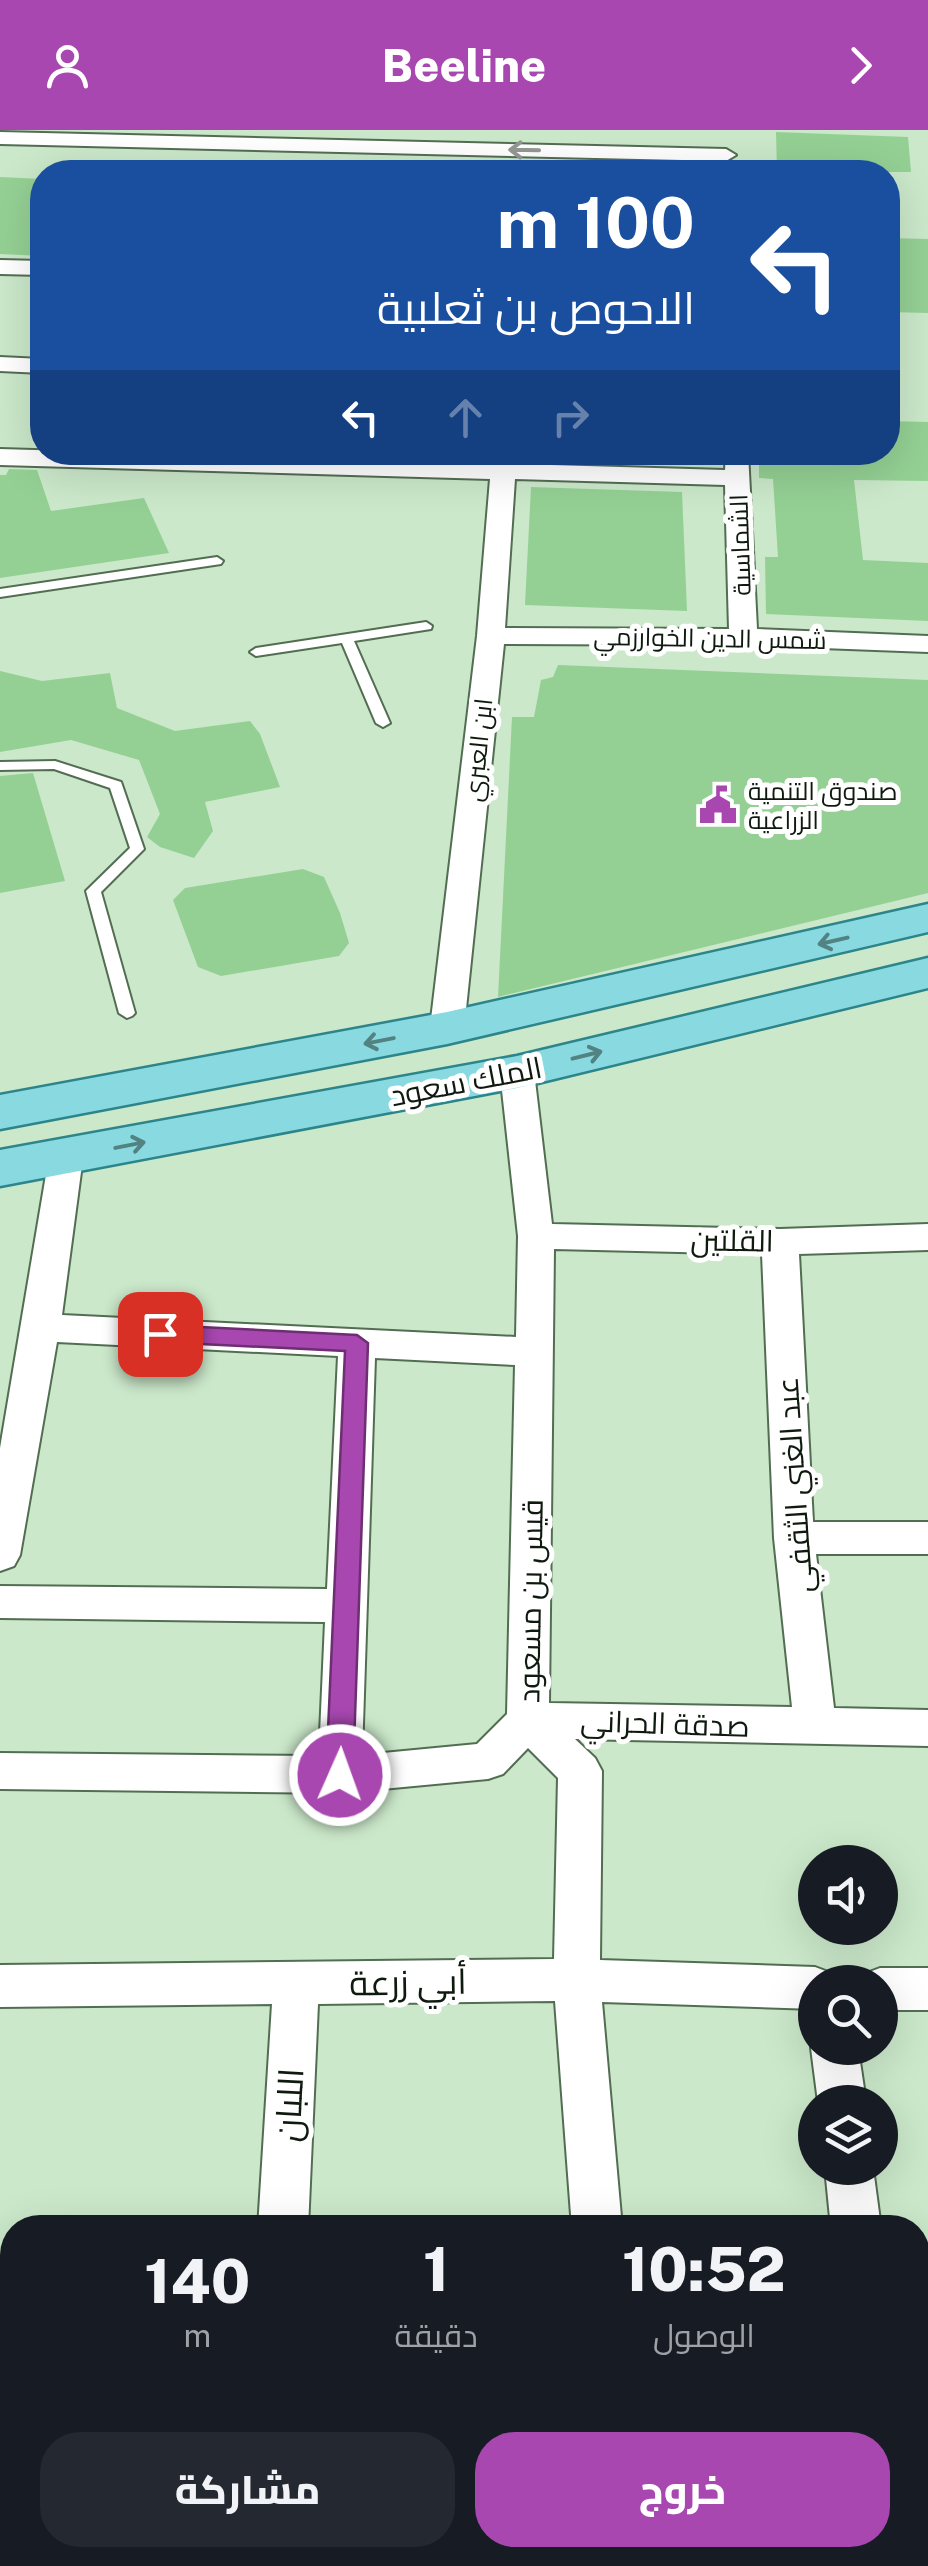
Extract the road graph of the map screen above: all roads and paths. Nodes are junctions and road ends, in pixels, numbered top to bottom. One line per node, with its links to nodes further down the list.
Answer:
1 (728, 130): 7 (street)
2 (278, 136): 3 (street); 6 (street, one-way to 2)
3 (0, 138)
4 (0, 158): 5 (street)
5 (75, 160)
6 (662, 160)
7 (726, 160)
8 (0, 267): 9 (street)
9 (30, 268)
10 (0, 364): 11 (street)
11 (30, 365)
12 (0, 457): 13 (street)
13 (30, 457)
14 (486, 465): 16 (street)
15 (738, 465): 16 (street); 21 (street, الشماسية)
16 (503, 471): 20 (street, ابن العبري)
17 (217, 561): 18 (lane)
18 (0, 593)
19 (426, 626): 22 (lane)
20 (491, 636): 21 (street, شمس الدين الخوارزمي); 30 (street, ابن العبري)
21 (743, 637): 23 (street, شمس الدين الخوارزمي)
22 (346, 638): 24 (lane); 25 (lane)
23 (928, 644)
24 (256, 652)
25 (383, 723)
26 (0, 766): 29 (lane)
27 (928, 918): 30 (main road, الملك سعود, one-way to 30)
28 (928, 973): 31 (main road, الملك سعود, one-way to 28)
29 (127, 1013)
30 (447, 1028): 33 (main road, الملك سعود, one-way to 33)
31 (517, 1072): 35 (main road, الملك سعود, one-way to 31); 37 (street, قيس بن مسعود)
32 (0, 1102): 33 (lane)
33 (53, 1102): 34 (main road, الملك سعود)
34 (0, 1112)
35 (66, 1157): 36 (main road, الملك سعود); 40 (street)
36 (0, 1168)
37 (536, 1236): 39 (street, القلتين); 42 (street, قيس بن مسعود)
38 (928, 1236): 39 (street, القلتين)
39 (780, 1242): 43 (street, عبد الغني الثقفي)
40 (41, 1328): 41 (street); 45 (street)
41 (357, 1343): 42 (street); 47 (street)
42 (535, 1352): 48 (street, قيس بن مسعود)
43 (794, 1538): 44 (street); 49 (street, عبد الغني الثقفي)
44 (928, 1538)
45 (0, 1555)
46 (0, 1602): 47 (street)
47 (346, 1606): 52 (street)
48 (528, 1720): 49 (street, صدقة الحراني); 52 (street); 53 (street, قيس بن مسعود)
49 (814, 1728): 50 (street, صدقة الحراني)
50 (928, 1728)
51 (0, 1771): 52 (street)
52 (340, 1775)
53 (578, 1980): 54 (street, أبي زرعة); 56 (street, أبي زرعة); 61 (street, قيس بن مسعود)
54 (296, 1983): 55 (street, أبي زرعة); 60 (street, اللبان)
55 (0, 1986)
56 (798, 1987)
57 (898, 1989): 58 (street)
58 (928, 1989)
59 (851, 2185): 62 (street)
60 (284, 2215)
61 (596, 2215)
62 (854, 2215)

